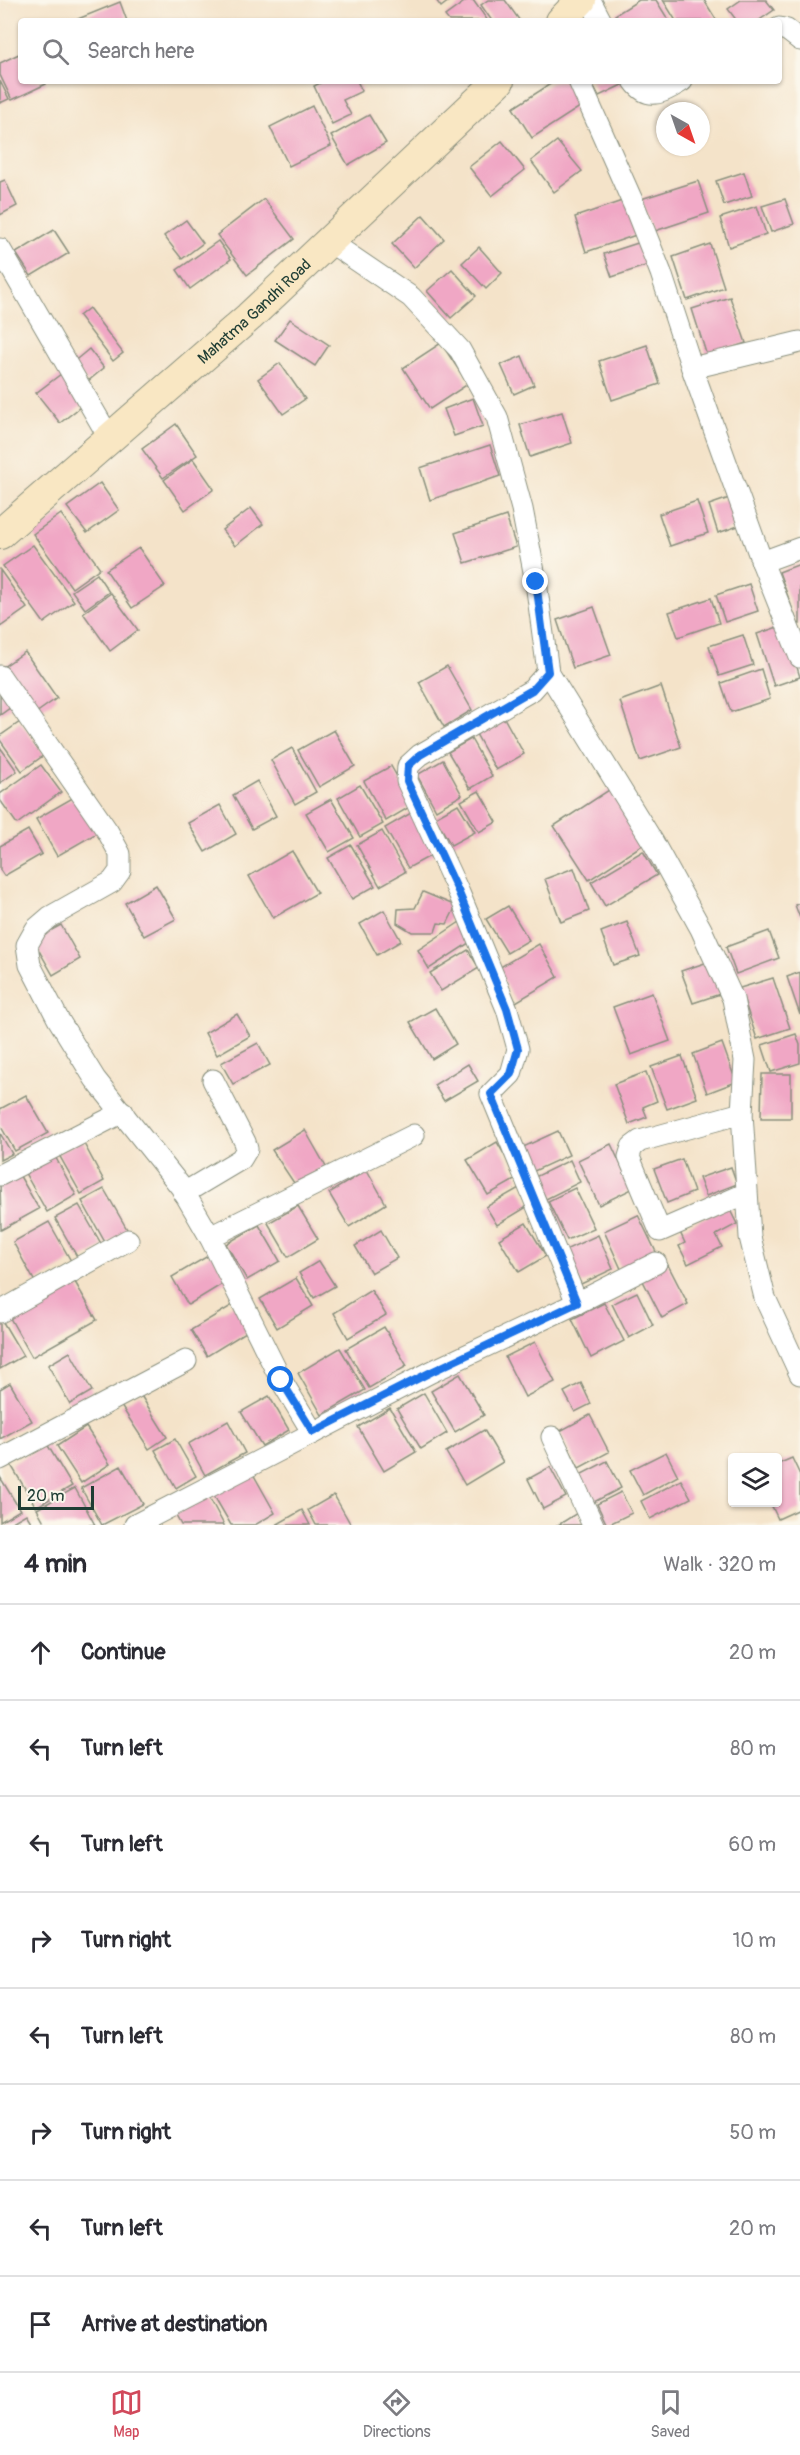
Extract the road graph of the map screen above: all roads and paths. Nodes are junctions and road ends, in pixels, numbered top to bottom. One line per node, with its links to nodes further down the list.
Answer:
1 (581, 0): 3 (main road)
2 (590, 0): 4 (street)
3 (564, 18)
4 (599, 18)
5 (782, 29): 6 (street)
6 (800, 40)
7 (496, 84): 11 (main road, Mahatma Gandhi Road)
8 (580, 84): 14 (street)
9 (636, 84): 10 (street)
10 (675, 84)
11 (330, 242): 15 (main road, Mahatma Gandhi Road); 20 (street)
12 (0, 249): 15 (street)
13 (800, 342): 14 (street)
14 (692, 368): 18 (street)
15 (110, 440): 16 (main road, Mahatma Gandhi Road)
16 (0, 534)
17 (800, 548): 18 (street)
18 (762, 562): 19 (street)
19 (800, 657)
20 (548, 672): 24 (street); 32 (street)
21 (0, 676): 23 (street)
22 (213, 1080): 27 (street)
23 (123, 1112): 26 (street); 27 (street)
24 (742, 1113): 28 (street); 28 (street)
25 (414, 1135): 29 (street)
26 (0, 1175)
27 (184, 1193): 29 (street)
28 (747, 1193): 35 (street)
29 (210, 1237): 36 (street)
30 (128, 1240): 33 (street)
31 (656, 1263): 32 (street)
32 (577, 1303): 36 (street)
33 (0, 1312)
34 (186, 1361): 38 (street)
35 (800, 1374)
36 (313, 1432): 39 (street)
37 (552, 1437): 40 (street)
38 (0, 1459)
39 (135, 1525)
40 (593, 1525)

